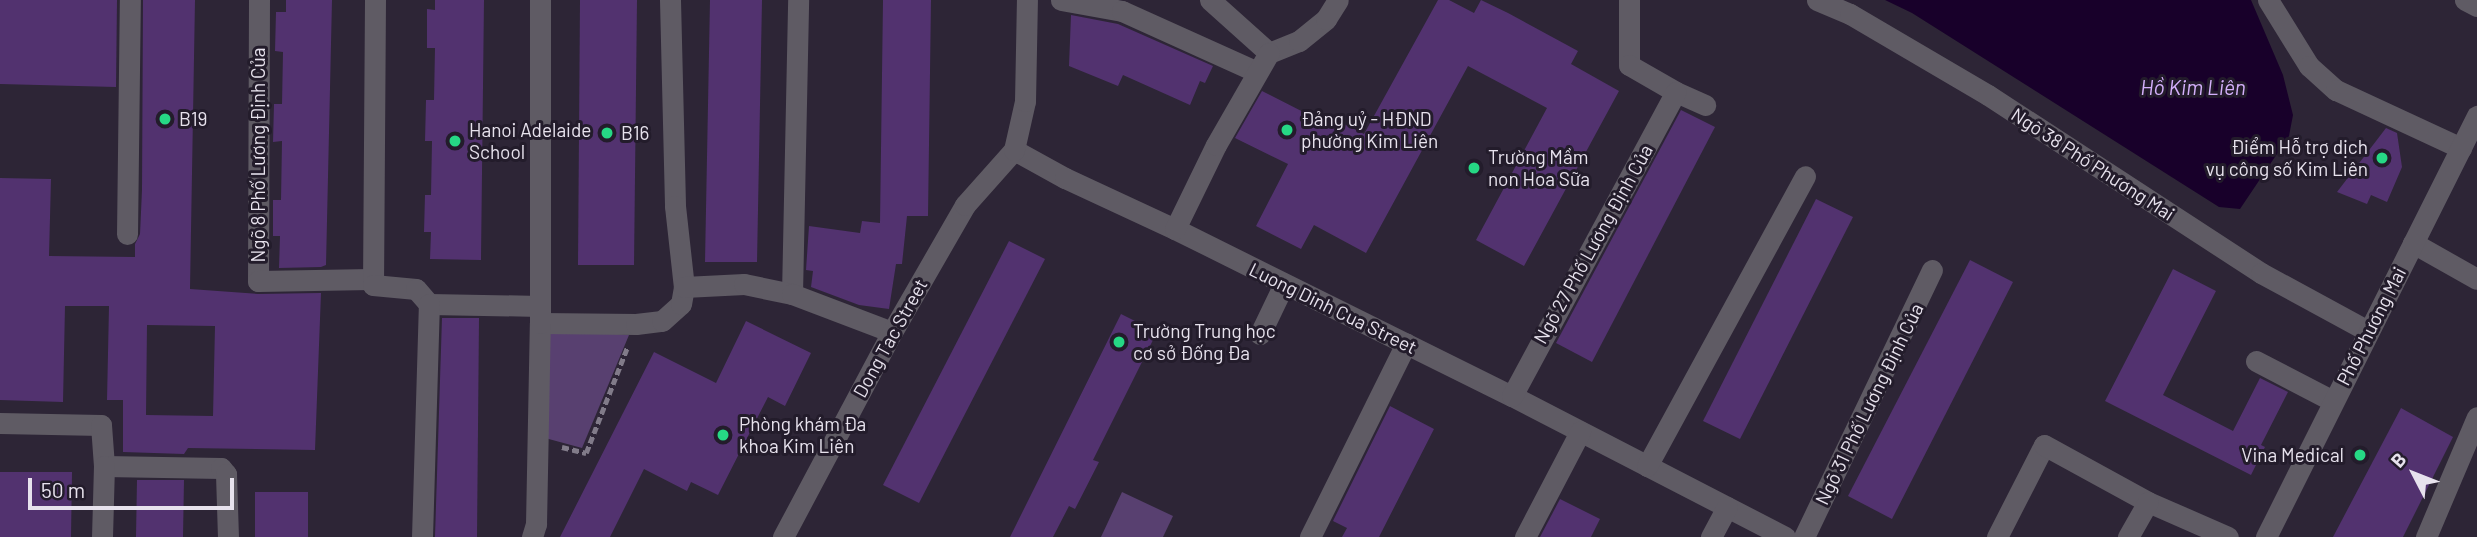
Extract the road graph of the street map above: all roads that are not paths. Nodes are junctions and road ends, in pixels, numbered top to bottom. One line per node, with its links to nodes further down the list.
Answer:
1 (130, 0): 25 (street)
2 (258, 0): 28 (street, Ngõ 8 Phố Lương Định Của)
3 (375, 0): 28 (street)
4 (540, 0): 34 (street)
5 (670, 0): 31 (street)
6 (798, 0): 32 (street)
7 (1027, 0): 22 (street)
8 (1061, 0): 17 (street)
9 (1210, 0): 16 (street)
10 (1338, 0): 16 (street)
11 (1629, 0): 18 (street)
12 (1817, 0): 35 (street, Ngõ 38 Phố Phương Mai)
13 (2269, 0): 21 (street)
14 (2465, 0): 15 (street)
15 (2477, 6)
16 (1269, 53): 17 (street)
17 (1257, 72): 24 (street)
18 (1676, 92): 19 (street); 40 (street, Ngõ 27 Phố Lương Định Của)
19 (1704, 105)
20 (2477, 116): 21 (street, Phố Phương Mai)
21 (2461, 148): 26 (street, Phố Phương Mai)
22 (1014, 150): 24 (street, Luong Dinh Cua Street); 36 (street, Dong Tac Street)
23 (1805, 176): 46 (street)
24 (1175, 229): 30 (street, Luong Dinh Cua Street)
25 (127, 234)
26 (2413, 243): 29 (street); 35 (street, Phố Phương Mai)
27 (1932, 271): 58 (street, Ngõ 31 Phố Lương Định Của)
28 (371, 279): 33 (street)
29 (2477, 279)
30 (1284, 284): 37 (street); 38 (street, Luong Dinh Cua Street)
31 (684, 287): 32 (street); 34 (street)
32 (792, 294): 36 (street)
33 (422, 297): 34 (street); 51 (street)
34 (540, 314): 52 (street)
35 (2368, 331): 41 (street, Phố Phương Mai)
36 (892, 332): 53 (street, Dong Tac Street)
37 (1260, 334)
38 (1406, 344): 40 (street, Luong Dinh Cua Street); 54 (street)
39 (2256, 361): 41 (street)
40 (1512, 396): 44 (street, Luong Dinh Cua Street)
41 (2333, 401): 62 (street, Phố Phương Mai)
42 (2477, 418): 63 (street)
43 (0, 424): 45 (street)
44 (1580, 432): 46 (street, Luong Dinh Cua Street); 55 (street)
45 (104, 466): 49 (street); 50 (street)
46 (1647, 466): 48 (street, Luong Dinh Cua Street)
47 (2148, 502): 59 (street); 60 (street); 61 (street)
48 (1727, 507): 56 (street); 57 (street, Luong Dinh Cua Street)
49 (102, 537)
50 (228, 537)
51 (422, 537)
52 (532, 537)
53 (783, 537)
54 (1310, 537)
55 (1525, 537)
56 (1711, 537)
57 (1785, 537)
58 (1804, 537)
59 (1997, 537)
60 (2128, 537)
61 (2228, 537)
62 (2266, 537)
63 (2426, 537)

